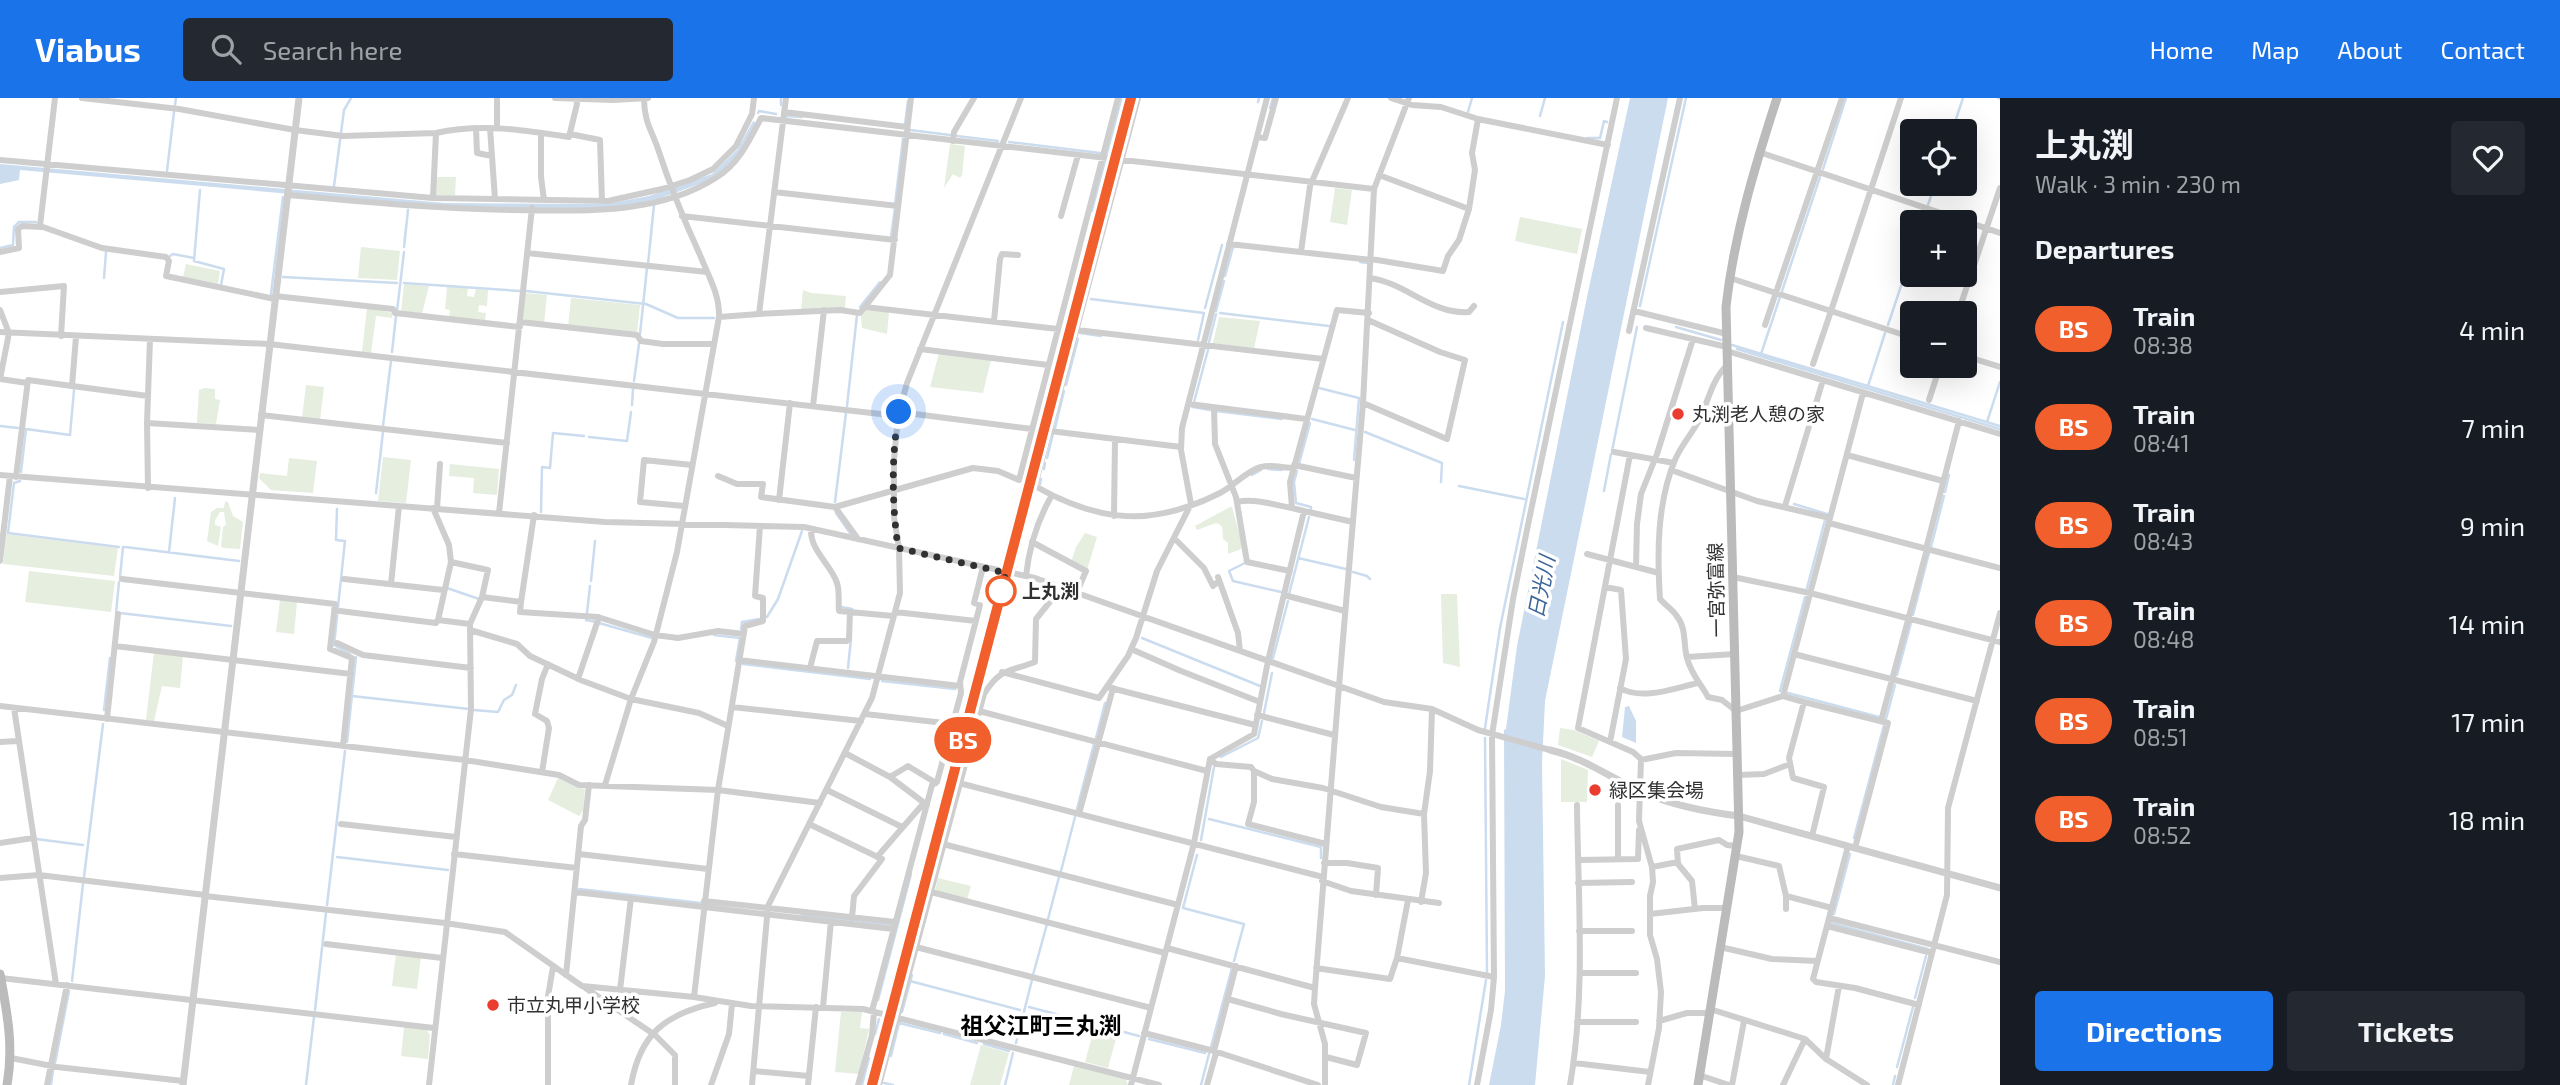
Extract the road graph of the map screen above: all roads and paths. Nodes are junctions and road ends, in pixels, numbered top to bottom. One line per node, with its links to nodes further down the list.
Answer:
1 (55, 98): 47 (street)
2 (82, 98): 32 (street)
3 (299, 98): 32 (street)
4 (497, 98): 31 (street)
5 (555, 98): 23 (street)
6 (646, 98): 24 (street); 56 (street)
7 (754, 98): 56 (street)
8 (786, 98): 26 (street)
9 (911, 98): 29 (street)
10 (974, 98): 38 (street)
11 (1021, 98): 40 (street)
12 (1118, 98): 44 (street)
13 (1138, 98): 46 (street)
14 (1267, 98): 37 (street)
15 (1276, 98): 37 (street)
16 (1348, 98): 51 (street)
17 (1391, 98): 25 (street)
18 (1617, 98): 39 (street)
19 (1679, 98): 89 (street)
20 (1777, 98): 41 (main road, 一宮弥富線)
21 (1842, 98): 48 (street)
22 (1902, 98): 55 (street)
23 (576, 99): 24 (street); 35 (street)
24 (603, 99)
25 (1407, 101): 27 (street); 50 (street)
26 (784, 112): 28 (street); 29 (street)
27 (1478, 119): 39 (street); 64 (street)
28 (783, 121): 36 (street); 56 (street); 57 (street)
29 (907, 127): 36 (street)
30 (476, 128): 31 (street); 33 (street); 43 (street)
31 (494, 128): 34 (street); 43 (street)
32 (295, 130): 33 (street); 54 (street)
33 (436, 133): 58 (street)
34 (541, 133): 35 (street); 60 (street)
35 (570, 134): 61 (street)
36 (906, 136): 38 (street); 63 (street)
37 (1257, 138): 49 (street)
38 (954, 141): 40 (street)
39 (1608, 145): 274 (street)
40 (1001, 146): 42 (street); 92 (street)
41 (1759, 152): 48 (street); 80 (main road, 一宮弥富線)
42 (1078, 155): 44 (street); 66 (street)
43 (492, 156): 59 (street)
44 (1102, 157): 46 (street); 99 (street)
45 (0, 160): 47 (street)
46 (1122, 160): 49 (street); 100 (street)
47 (46, 168): 54 (street); 68 (street)
48 (1817, 172): 55 (street); 82 (street)
49 (1247, 174): 51 (street); 72 (street)
50 (1379, 175): 53 (street); 64 (street)
51 (1312, 182): 53 (street); 74 (street)
52 (2000, 188): 69 (street)
53 (1374, 189): 77 (street)
54 (288, 190): 58 (street); 62 (street); 83 (street)
55 (1871, 190): 69 (street); 90 (street)
56 (672, 191): 61 (street); 62 (street); 65 (street)
57 (774, 192): 63 (street); 67 (street)
58 (433, 198): 59 (street)
59 (495, 200): 62 (street)
60 (544, 200): 61 (street); 62 (street)
61 (602, 201)
62 (532, 206): 75 (street)
63 (898, 206): 71 (street)
64 (1469, 209): 77 (street)
65 (682, 216): 67 (street); 78 (street)
66 (1061, 216)
67 (770, 225): 71 (street); 91 (street)
68 (40, 226): 73 (street); 83 (street)
69 (1986, 228): 70 (street); 84 (street)
70 (2000, 233)
71 (894, 240): 86 (street)
72 (1229, 244): 74 (street); 112 (street)
73 (0, 252)
74 (1301, 252): 77 (street)
75 (527, 253): 78 (street); 96 (street)
76 (1018, 255): 95 (street)
77 (1371, 259): 79 (street)
78 (707, 272): 94 (street)
79 (1370, 278): 85 (street); 93 (street)
80 (1730, 278): 82 (street); 104 (main road, 一宮弥富線)
81 (0, 292): 106 (street)
82 (1776, 293): 90 (street); 97 (street)
83 (275, 297): 96 (street); 110 (street)
84 (1962, 301)
85 (1474, 306)
86 (865, 307): 88 (street); 92 (street)
87 (0, 310): 103 (street)
88 (824, 310): 91 (street); 134 (street)
89 (1634, 311): 101 (street); 104 (street)
90 (1831, 311): 105 (street); 117 (street)
91 (759, 314): 94 (street)
92 (934, 314): 95 (street); 113 (street)
93 (1368, 316): 115 (street); 132 (street); 132 (street)
94 (719, 317): 111 (street)
95 (994, 321): 99 (street)
96 (520, 324): 111 (street); 121 (street)
97 (1765, 325)
98 (1646, 328): 109 (street)
99 (1058, 329): 118 (street)
100 (1077, 330): 112 (street); 143 (street)
101 (1629, 331)
102 (0, 332): 103 (street)
103 (9, 333): 106 (street); 123 (street)
104 (1727, 334): 114 (main road, 一宮弥富線)
105 (1900, 334)
106 (61, 336): 107 (street)
107 (76, 337): 108 (street); 126 (street)
108 (150, 339): 110 (street); 129 (street)
109 (1693, 340): 114 (street); 151 (street)
110 (270, 344): 121 (street); 137 (street)
111 (714, 344): 127 (street)
112 (1204, 345): 115 (street); 133 (street)
113 (920, 349): 118 (street); 136 (street)
114 (1727, 349): 119 (main road, 一宮弥富線); 124 (street)
115 (1323, 359): 138 (street)
116 (1977, 360): 120 (street)
117 (1813, 364)
118 (1048, 365): 141 (street)
119 (1727, 365): 155 (street); 164 (main road, 一宮弥富線)
120 (2000, 367)
121 (515, 372): 127 (street); 146 (street)
122 (1936, 378): 130 (street)
123 (0, 379): 125 (street)
124 (1823, 380): 128 (street); 173 (street)
125 (27, 383): 126 (street); 157 (street)
126 (72, 386): 129 (street)
127 (704, 393): 131 (street); 153 (street)
128 (1863, 393): 139 (street); 150 (street)
129 (148, 396): 140 (street)
130 (1929, 400)
131 (790, 403): 134 (street); 167 (street)
132 (1363, 403): 159 (street)
133 (1189, 404): 135 (street); 147 (street)
134 (813, 406): 136 (street)
135 (1214, 408): 138 (street); 161 (street)
136 (899, 414): 141 (street); 163 (street)
137 (261, 415): 142 (street); 146 (street)
138 (1306, 419): 154 (street)
139 (1959, 421): 144 (street); 160 (street)
140 (147, 423): 142 (street); 162 (street)
141 (1032, 429): 163 (street)
142 (259, 430): 166 (street)
143 (1050, 431): 145 (street); 165 (street)
144 (2000, 434)
145 (1115, 439): 147 (street); 180 (street)
146 (506, 443): 178 (street)
147 (1181, 447): 169 (street)
148 (1614, 452): 149 (street)
149 (1630, 455): 151 (street); 192 (street)
150 (1847, 455): 160 (street); 181 (street)
151 (1655, 460): 155 (street); 196 (street)
152 (440, 464): 176 (street)
153 (692, 465): 172 (street); 172 (street)
154 (1294, 467): 159 (street); 161 (street); 175 (street)
155 (1673, 467): 164 (street); 199 (street)
156 (0, 475): 157 (street)
157 (13, 476): 162 (street); 170 (street)
158 (718, 477): 167 (street)
159 (1356, 478): 182 (street)
160 (1943, 481): 190 (street)
161 (1232, 484): 168 (street); 169 (street)
162 (148, 488): 166 (street)
163 (893, 489): 174 (street); 189 (street)
164 (1731, 493): 173 (street); 201 (main road, 一宮弥富線)
165 (1052, 495): 180 (street); 188 (street)
166 (252, 496): 171 (street); 208 (street)
167 (779, 500): 174 (street)
168 (1237, 502): 175 (street); 198 (street)
169 (1191, 505): 180 (street); 186 (street)
170 (3, 506): 193 (street)
171 (399, 506): 176 (street); 204 (street)
172 (684, 506): 183 (street)
173 (1785, 506): 181 (street)
174 (835, 507): 187 (street)
175 (1292, 508): 177 (street)
176 (435, 509): 178 (street); 194 (street)
177 (1304, 511): 182 (street); 198 (street)
178 (499, 513): 179 (street)
179 (534, 515): 183 (street); 213 (street)
180 (1114, 516)
181 (1829, 521): 190 (street); 209 (street)
182 (1353, 522): 215 (street)
183 (681, 525): 184 (street); 227 (street)
184 (760, 526): 185 (street); 226 (street)
185 (811, 529): 187 (street); 216 (street)
186 (1174, 538): 220 (street); 232 (street)
187 (858, 539): 189 (street)
188 (1032, 542): 200 (street); 210 (street)
189 (898, 548): 195 (street); 219 (street)
190 (1926, 549): 197 (street); 222 (street)
191 (1587, 554): 192 (street)
192 (1610, 560): 196 (street); 205 (street)
193 (0, 561)
194 (451, 562): 207 (street); 212 (street)
195 (983, 567): 200 (street); 224 (street)
196 (1636, 567): 199 (street)
197 (2000, 568)
198 (1290, 571): 211 (street)
199 (1659, 573): 236 (street)
200 (1026, 576): 206 (street)
201 (1733, 577): 209 (street); 233 (main road, 一宮弥富線)
202 (122, 579): 208 (street)
203 (344, 579): 204 (street)
204 (391, 584): 207 (street)
205 (1605, 587): 252 (street); 278 (street)
206 (1061, 588): 210 (street); 243 (street)
207 (443, 590): 223 (street)
208 (241, 593): 235 (street); 237 (street)
209 (1810, 593): 222 (street); 234 (street)
210 (1076, 594): 220 (street)
211 (1284, 595): 215 (street); 239 (street)
212 (482, 597): 213 (street); 225 (street)
213 (521, 601): 221 (street)
214 (340, 611): 223 (street)
215 (1345, 611): 249 (street)
216 (850, 612): 219 (street); 242 (street)
217 (2000, 613): 228 (street)
218 (118, 614): 230 (street)
219 (894, 614): 224 (street); 245 (street)
220 (1142, 616): 231 (street); 232 (street)
221 (599, 617): 227 (street); 246 (street)
222 (1908, 618): 228 (street); 247 (street)
223 (438, 620): 225 (street)
224 (976, 621): 250 (street)
225 (470, 627): 240 (street); 241 (street)
226 (744, 634): 227 (street); 238 (street)
227 (654, 635): 254 (street)
228 (1996, 641): 255 (street)
229 (337, 643): 235 (street)
230 (115, 646): 237 (street); 266 (street)
231 (1131, 649): 251 (street); 256 (street)
232 (1240, 651): 239 (street)
233 (1735, 654): 236 (street); 263 (main road, 一宮弥富線)
234 (1794, 654): 247 (street); 253 (street)
235 (354, 655): 241 (street); 244 (street)
236 (1687, 657): 248 (street)
237 (233, 659): 244 (street); 272 (street)
238 (739, 660): 242 (street); 259 (street)
239 (1268, 662): 249 (street); 256 (street)
240 (548, 664): 246 (street); 289 (street)
241 (471, 667): 284 (street)
242 (810, 668): 245 (street)
243 (1002, 672): 251 (street); 262 (street)
244 (351, 674): 279 (street)
245 (878, 677): 250 (street); 264 (street)
246 (578, 679): 254 (street)
247 (1892, 679): 255 (street); 268 (street)
248 (1698, 683): 252 (street); 263 (street)
249 (1339, 685): 261 (street); 273 (street)
250 (960, 686): 269 (street)
251 (1110, 687): 270 (street); 277 (street)
252 (1620, 688): 278 (street)
253 (1783, 696): 257 (street); 263 (street)
254 (631, 699): 271 (street); 295 (street)
255 (1977, 701): 330 (street)
256 (1261, 702): 265 (street)
257 (1804, 702): 268 (street); 286 (street)
258 (0, 706): 260 (street)
259 (732, 707): 267 (street); 271 (street)
260 (14, 708): 266 (street); 275 (street)
261 (1432, 709): 274 (street); 305 (street)
262 (979, 711): 277 (street); 293 (street)
263 (1737, 711): 282 (main road, 一宮弥富線)
264 (865, 713): 267 (street); 269 (street)
265 (1257, 715): 270 (street); 273 (street)
266 (107, 719): 272 (street)
267 (861, 721): 281 (street)
268 (1881, 721): 318 (street)
269 (953, 724): 292 (street)
270 (1255, 725): 283 (street)
271 (728, 726): 296 (street)
272 (224, 732): 279 (street); 339 (street)
273 (1334, 734): 298 (street)
274 (1494, 735): 280 (street); 379 (street)
275 (17, 741): 276 (street); 313 (street)
276 (0, 742)
277 (1099, 742): 287 (street); 304 (street)
278 (1609, 742): 285 (street)
279 (343, 746): 284 (street)
280 (1550, 750): 299 (street)
281 (845, 753): 291 (street); 297 (street)
282 (1737, 754): 285 (street); 290 (main road, 一宮弥富線)
283 (1210, 759): 287 (street); 288 (street)
284 (466, 760): 289 (street); 312 (street)
285 (1641, 760): 299 (street)
286 (1790, 764): 290 (street); 311 (street)
287 (1207, 771): 316 (street)
288 (1254, 771): 298 (street); 317 (street)
289 (542, 772): 294 (street)
290 (1738, 775): 306 (main road, 一宮弥富線)
291 (890, 778): 292 (street); 301 (street)
292 (936, 783): 301 (street)
293 (960, 783): 304 (street); 315 (street)
294 (589, 785): 295 (street); 321 (street)
295 (605, 785): 296 (street)
296 (718, 790): 300 (street); 329 (street)
297 (827, 790): 300 (street); 310 (street)
298 (1330, 790): 305 (street); 317 (street)
299 (1641, 792): 306 (street); 307 (street)
300 (820, 803): 309 (street)
301 (925, 804): 310 (street); 358 (street)
302 (1577, 805): 324 (street)
303 (1618, 805): 323 (street)
304 (1079, 814): 316 (street)
305 (1424, 814): 344 (street)
306 (1739, 816): 311 (street); 319 (main road, 一宮弥富線)
307 (1639, 821): 323 (street); 327 (street)
308 (341, 824): 312 (street)
309 (809, 824): 322 (street); 352 (street)
310 (902, 827): 322 (street)
311 (1812, 836): 318 (street)
312 (456, 837): 320 (street)
313 (33, 838): 314 (street); 331 (street)
314 (0, 843)
315 (943, 844): 338 (street); 347 (street)
316 (1194, 844): 333 (street); 347 (street)
317 (1326, 844): 326 (street)
318 (1852, 847): 330 (street); 349 (street)
319 (1736, 851): 325 (street); 341 (street); 348 (main road, 一宮弥富線)
320 (454, 854): 328 (street); 357 (street)
321 (579, 854): 328 (street); 329 (street)
322 (877, 857): 354 (street)
323 (1618, 859): 324 (street)
324 (1578, 860): 335 (street)
325 (1678, 862): 327 (street); 350 (street)
326 (1324, 863): 333 (street); 340 (street)
327 (1652, 866): 353 (street)
328 (577, 868): 337 (street)
329 (708, 869): 346 (street)
330 (1948, 873): 336 (street); 363 (street)
331 (39, 875): 332 (street); 339 (street); 380 (street)
332 (0, 878)
333 (1322, 879): 340 (street); 374 (street)
334 (1632, 882): 335 (street)
335 (1578, 883): 360 (street)
336 (2000, 888)
337 (575, 892): 342 (street); 377 (street)
338 (930, 892): 364 (street); 366 (street)
339 (205, 895): 357 (street); 387 (street)
340 (1376, 895): 343 (street)
341 (1786, 896): 349 (street); 351 (street)
342 (631, 898): 346 (street); 385 (street)
343 (1408, 900): 344 (street); 369 (street)
344 (1421, 902): 345 (street)
345 (1439, 903)
346 (704, 904): 352 (street); 386 (street)
347 (1178, 905): 366 (street)
348 (1727, 908): 350 (street); 365 (main road, 一宮弥富線)
349 (1832, 908): 355 (street)
350 (1695, 909): 353 (street)
351 (1786, 909)
352 (767, 911): 354 (street); 356 (street); 392 (street)
353 (1650, 914): 399 (street)
354 (852, 918): 358 (street)
355 (1829, 918): 359 (street); 363 (street)
356 (831, 921): 358 (street); 393 (street)
357 (445, 923): 368 (street); 373 (street)
358 (894, 925): 395 (street)
359 (1827, 926): 367 (street); 370 (street)
360 (1579, 931): 361 (street); 375 (street)
361 (1632, 932)
362 (326, 944): 368 (street)
363 (1934, 945): 367 (street); 371 (street)
364 (916, 947): 394 (street); 397 (street)
365 (1720, 947): 370 (street); 396 (main road, 一宮弥富線)
366 (1166, 950): 372 (street); 394 (street)
367 (1932, 953): 391 (street)
368 (442, 958): 403 (street)
369 (1397, 958): 374 (street); 379 (street)
370 (1818, 961): 383 (street)
371 (2000, 962)
372 (1236, 966): 384 (street); 388 (street)
373 (553, 967): 377 (street); 423 (street)
374 (1316, 968): 384 (street)
375 (1580, 973): 376 (street); 401 (street)
376 (1636, 973)
377 (566, 975): 382 (street)
378 (0, 976): 380 (street); 410 (main road)
379 (1494, 977): 435 (street)
380 (56, 984): 381 (street)
381 (67, 985): 387 (street); 413 (street)
382 (582, 986): 385 (street); 404 (street)
383 (1839, 986): 391 (street); 411 (street)
384 (1315, 988): 398 (street)
385 (620, 990): 386 (street)
386 (694, 997): 389 (street)
387 (193, 999): 403 (street); 419 (street)
388 (1227, 999): 398 (street); 407 (street)
389 (717, 1002): 390 (street); 404 (street)
390 (732, 1004): 392 (street); 426 (street)
391 (1919, 1004): 441 (street)
392 (761, 1005): 393 (street); 414 (street)
393 (820, 1007): 395 (street); 416 (street)
394 (1151, 1008): 405 (street)
395 (873, 1011): 397 (street); 429 (street)
396 (1709, 1011): 399 (street); 400 (street); 417 (main road, 一宮弥富線)
397 (897, 1017): 418 (street); 430 (street)
398 (1318, 1021): 408 (street); 408 (street)
399 (1659, 1021): 415 (street)
400 (1744, 1021): 406 (street); 438 (street)
401 (1577, 1022): 402 (street); 412 (street)
402 (1636, 1022)
403 (434, 1028): 422 (street)
404 (652, 1033): 424 (street); 425 (street)
405 (1144, 1033): 407 (street); 418 (street)
406 (1805, 1039): 411 (street); 439 (street)
407 (1215, 1052): 432 (street); 433 (street)
408 (1326, 1057): 434 (street)
409 (0, 1059): 410 (street)
410 (11, 1059): 413 (street); 420 (main road)
411 (1826, 1059): 440 (street)
412 (1574, 1063): 415 (street); 436 (street)
413 (50, 1065): 419 (street); 421 (street)
414 (754, 1071): 416 (street); 427 (street)
415 (1650, 1072): 437 (street)
416 (809, 1076): 428 (street)
417 (1699, 1080): 438 (street)
418 (1132, 1082): 431 (street)
419 (183, 1083)
420 (7, 1085)
421 (47, 1085)
422 (429, 1085)
423 (548, 1085)
424 (631, 1085)
425 (676, 1085)
426 (711, 1085)
427 (752, 1085)
428 (808, 1085)
429 (858, 1085)
430 (879, 1085)
431 (1159, 1085)
432 (1207, 1085)
433 (1318, 1085)
434 (1325, 1085)
435 (1477, 1085)
436 (1570, 1085)
437 (1648, 1085)
438 (1730, 1085)
439 (1783, 1085)
440 (1867, 1085)
441 (1898, 1085)

